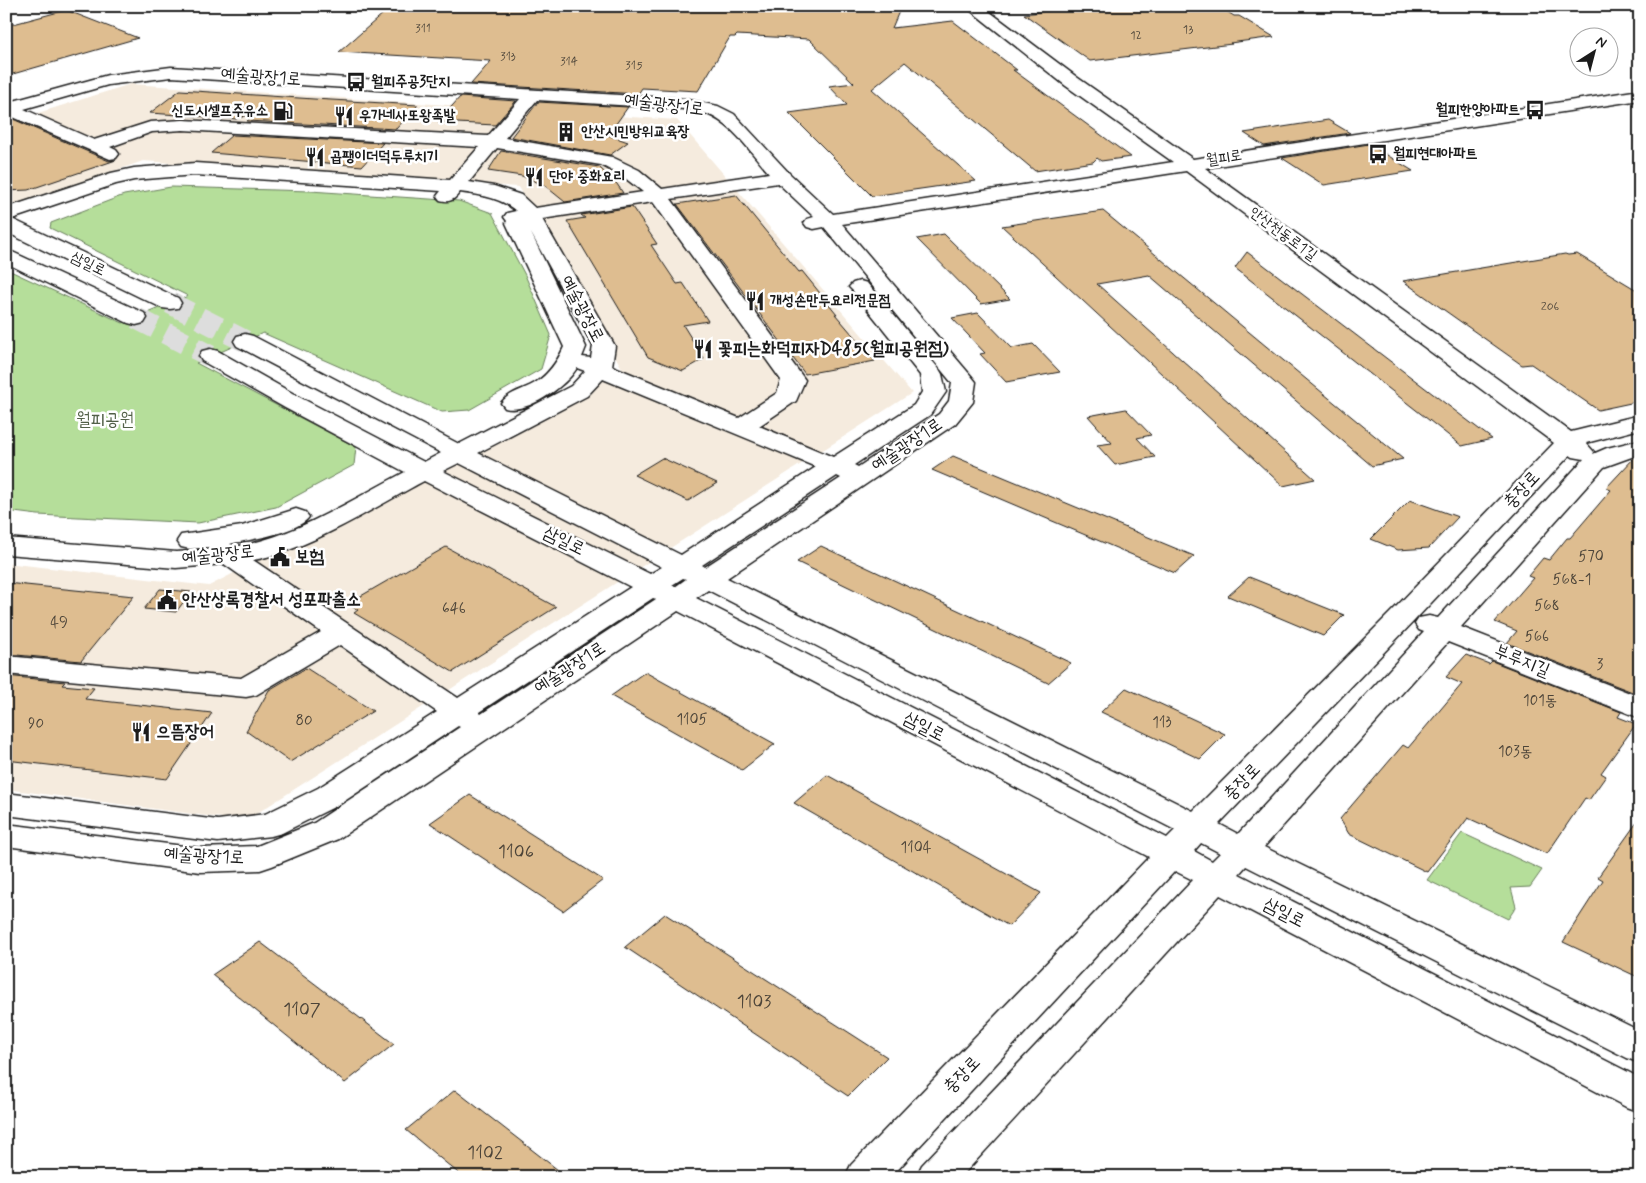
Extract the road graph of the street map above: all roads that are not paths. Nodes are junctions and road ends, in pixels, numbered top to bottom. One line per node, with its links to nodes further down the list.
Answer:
1 (972, 6): 9 (street, 안산천동로1길)
2 (993, 6): 9 (street, 안산천동로1길)
3 (1640, 95): 9 (street, 월피로)
4 (529, 98): 6 (street, 예술광장1로); 7 (street); 11 (street, 예술광장1로)
5 (1640, 107): 9 (street, 월피로)
6 (10, 112): 8 (street)
7 (492, 142): 8 (street); 12 (street); 13 (street)
8 (93, 147): 10 (street)
9 (1205, 169): 16 (street, 월피로); 28 (street, 안산천동로1길)
10 (158, 176): 12 (street, 예술광장로); 15 (street, 예술광장로)
11 (772, 178): 13 (street); 16 (street, 예술광장1로)
12 (451, 191): 14 (street, 예술광장로)
13 (658, 195): 14 (street); 26 (street)
14 (522, 216): 22 (street, 예술광장로); 23 (street, 예술광장로)
15 (7, 223): 18 (street, 삼일로)
16 (823, 228): 29 (street, 예술광장1로); 31 (street, 예술광장1로)
17 (6, 255): 19 (street, 삼일로)
18 (170, 303)
19 (136, 318)
20 (244, 341): 27 (street, 삼일로)
21 (210, 356): 30 (street, 삼일로)
22 (570, 357): 23 (street); 24 (street, 예술광장로)
23 (600, 369): 26 (street); 27 (street, 예술광장로)
24 (492, 414)
25 (1640, 422): 28 (street)
26 (741, 428): 29 (street)
27 (451, 442): 30 (street, 예술광장로); 35 (street, 삼일로)
28 (1601, 447): 37 (street, 충장로); 38 (street, 충장로)
29 (836, 466): 31 (street); 35 (street, 예술광장1로)
30 (415, 467): 34 (street, 예술광장로); 36 (street, 삼일로)
31 (860, 477): 35 (street, 예술광장1로)
32 (6, 528): 34 (street, 예술광장로)
33 (6, 546): 34 (street, 예술광장로)
34 (218, 548): 39 (street)
35 (695, 572): 36 (street, 예술광장1로); 44 (street, 삼일로)
36 (663, 592): 42 (street, 예술광장1로); 47 (street, 삼일로)
37 (1405, 614): 38 (street, 부루지길); 44 (street, 충장로)
38 (1444, 630): 41 (street, 부루지길); 46 (street, 충장로)
39 (342, 632): 40 (street); 42 (street)
40 (6, 665)
41 (1640, 708)
42 (470, 720): 43 (street, 예술광장1로); 45 (street, 예술광장1로)
43 (6, 804)
44 (1198, 827): 46 (street, 삼일로); 47 (street, 충장로)
45 (6, 834)
46 (1242, 850): 48 (street, 충장로); 49 (street, 삼일로)
47 (1171, 854): 48 (street, 삼일로); 51 (street, 충장로)
48 (1215, 878): 50 (street, 삼일로); 52 (street, 충장로)
49 (1640, 1048)
50 (1640, 1096)
51 (865, 1177)
52 (936, 1177)

